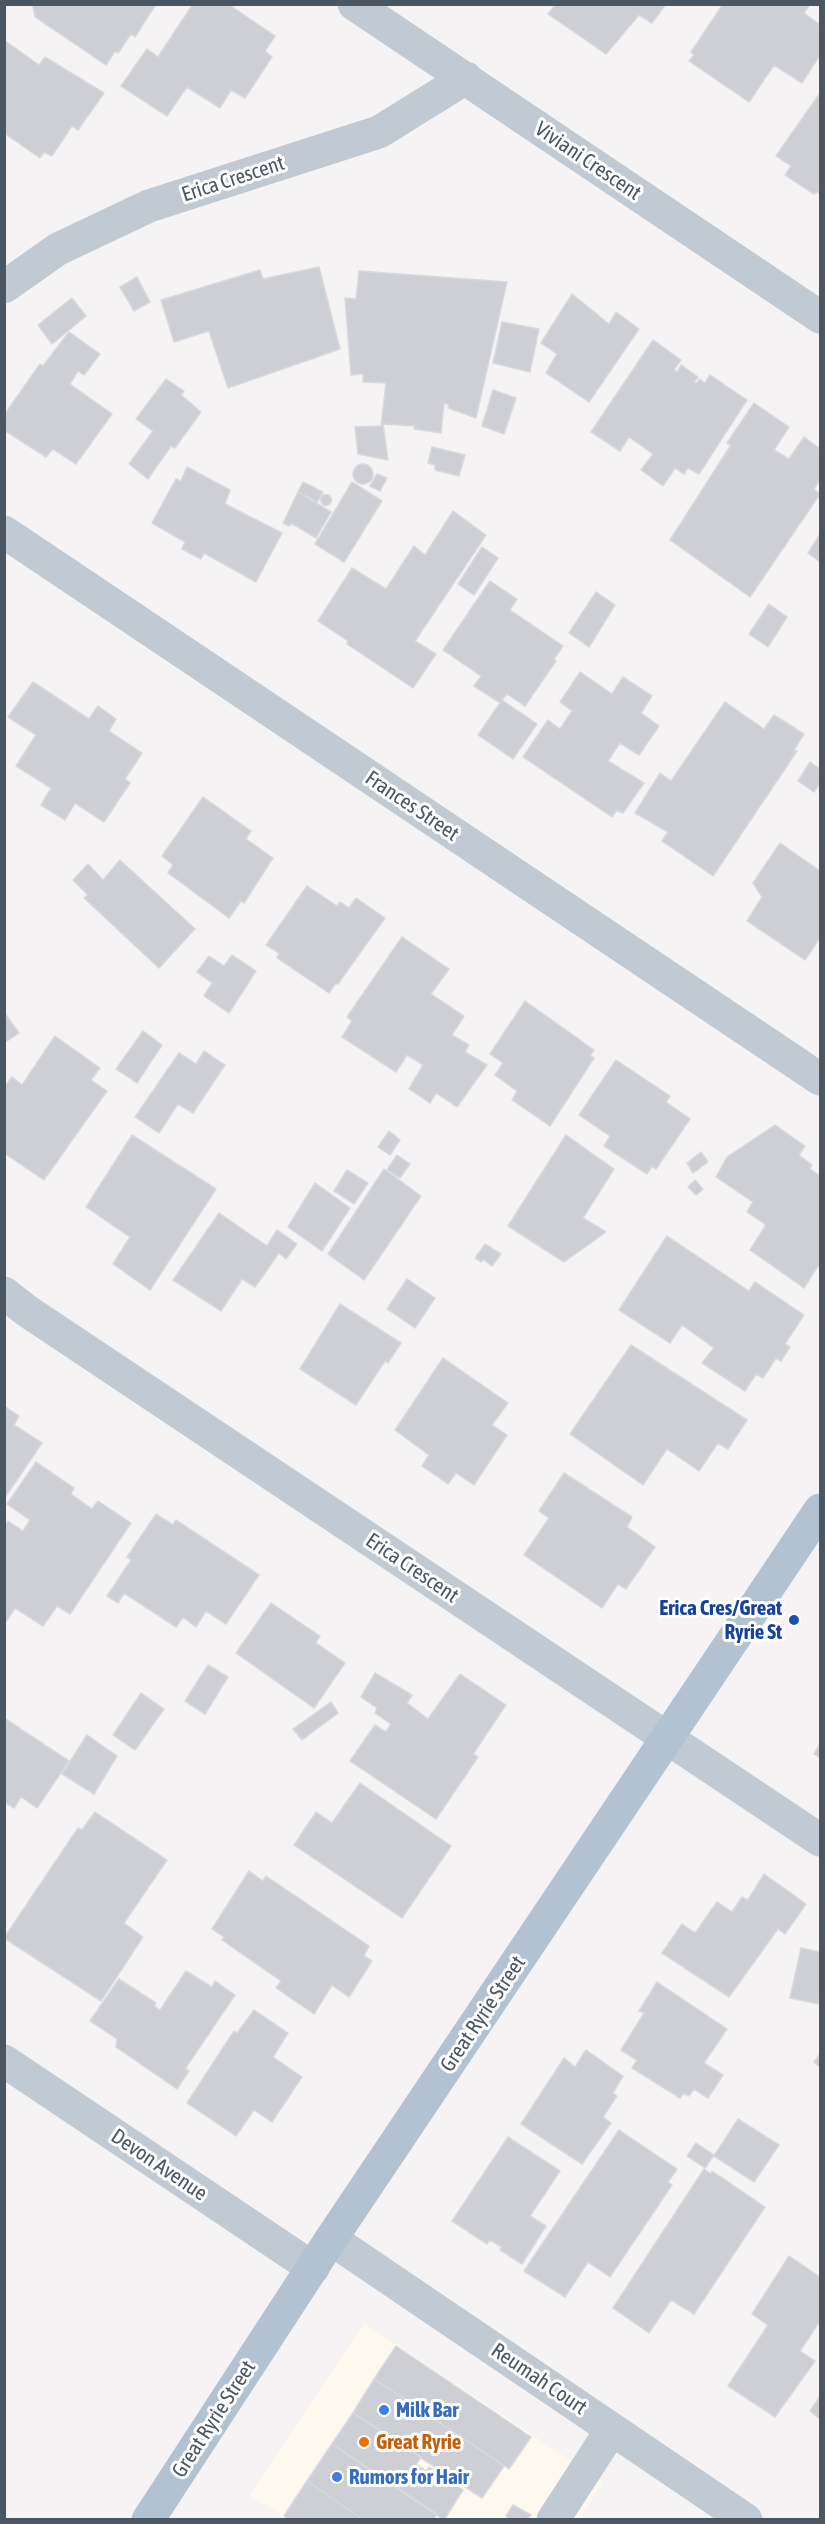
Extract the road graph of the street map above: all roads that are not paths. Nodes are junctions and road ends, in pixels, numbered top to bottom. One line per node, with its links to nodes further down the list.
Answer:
1 (354, 4): 2 (street, Viviani Crescent)
2 (466, 78): 3 (street, Erica Crescent); 4 (street, Viviani Crescent)
3 (4, 287)
4 (820, 317)
5 (4, 532): 6 (street, Frances Street)
6 (820, 1079)
7 (4, 1293): 9 (street, Erica Crescent)
8 (820, 1510): 9 (main road, Great Ryrie Street)
9 (668, 1738): 10 (street, Erica Crescent); 12 (main road, Great Ryrie Street)
10 (820, 1840)
11 (4, 2061): 13 (street, Devon Avenue)
12 (331, 2239): 13 (main road, Great Ryrie Street); 14 (street, Reumah Court)
13 (313, 2268): 15 (main road, Great Ryrie Street)
14 (612, 2429): 16 (street); 17 (street, Reumah Court)
15 (148, 2520)
16 (553, 2520)
17 (746, 2520)

